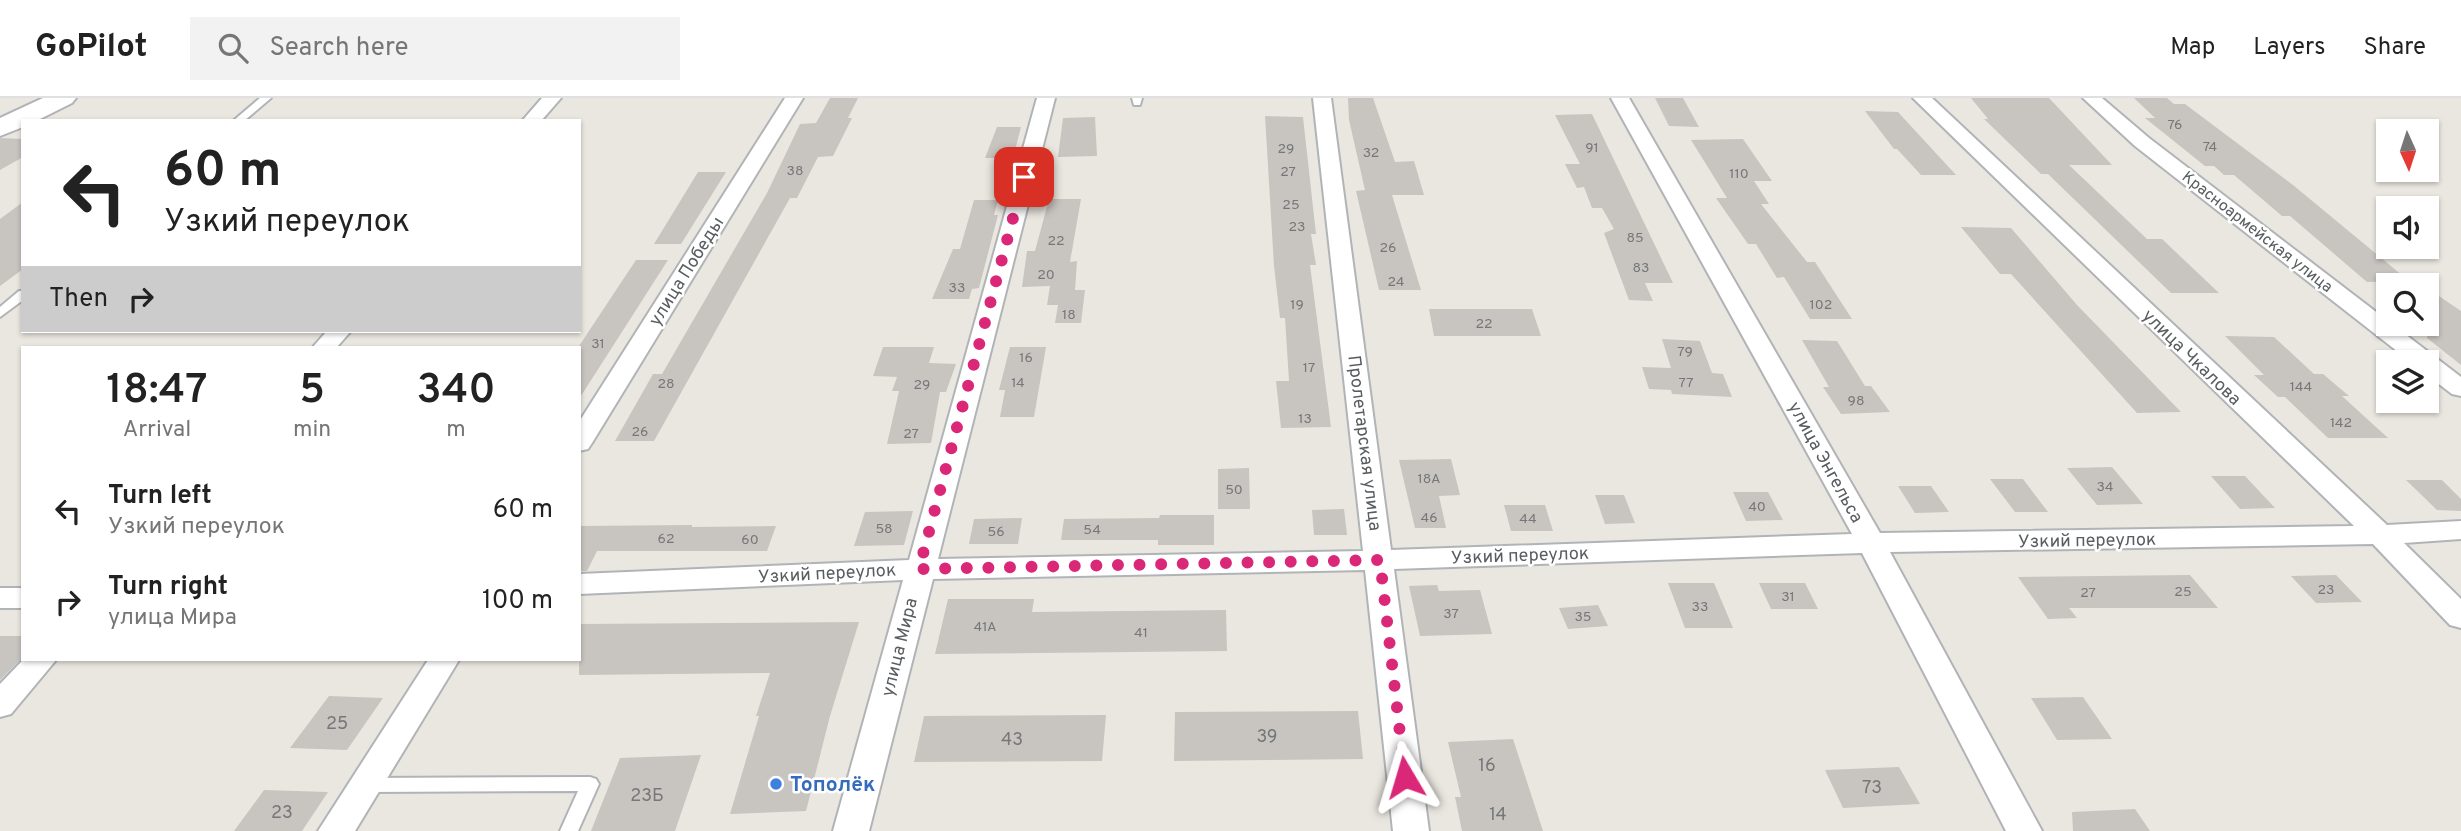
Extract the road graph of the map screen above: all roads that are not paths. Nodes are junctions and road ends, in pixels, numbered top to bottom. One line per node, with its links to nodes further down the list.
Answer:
1 (63, 98): 12 (street)
2 (266, 98): 10 (lane)
3 (552, 98): 11 (street)
4 (794, 98): 20 (street, улица Победы)
5 (1046, 98): 25 (street, улица Мира)
6 (1322, 98): 24 (street, Пролетарская улица)
7 (1620, 98): 23 (street, улица Энгельса)
8 (1922, 98): 22 (street, улица Чкалова)
9 (2092, 98): 17 (street, Красноармейская улица)
10 (240, 119)
11 (533, 119)
12 (0, 128)
13 (21, 296): 14 (lane)
14 (0, 313)
15 (338, 333): 16 (street)
16 (326, 346)
17 (2410, 350)
18 (2439, 372): 19 (street, Красноармейская улица)
19 (2461, 389)
20 (581, 440)
21 (2461, 530): 22 (street, Узкий переулок)
22 (2380, 535): 23 (street, Узкий переулок); 29 (street, улица Чкалова)
23 (1871, 543): 24 (street, Узкий переулок); 38 (street, улица Энгельса)
24 (1380, 560): 25 (street, Узкий переулок); 37 (street, Пролетарская улица)
25 (919, 569): 26 (street, Узкий переулок); 36 (street, улица Мира)
26 (581, 584)
27 (0, 598): 28 (street)
28 (21, 598)
29 (2461, 617)
30 (40, 661): 32 (street)
31 (443, 661): 33 (street)
32 (0, 705)
33 (365, 785): 34 (street); 35 (lane)
34 (336, 831)
35 (569, 831)
36 (851, 831)
37 (1411, 831)
38 (2024, 831)

